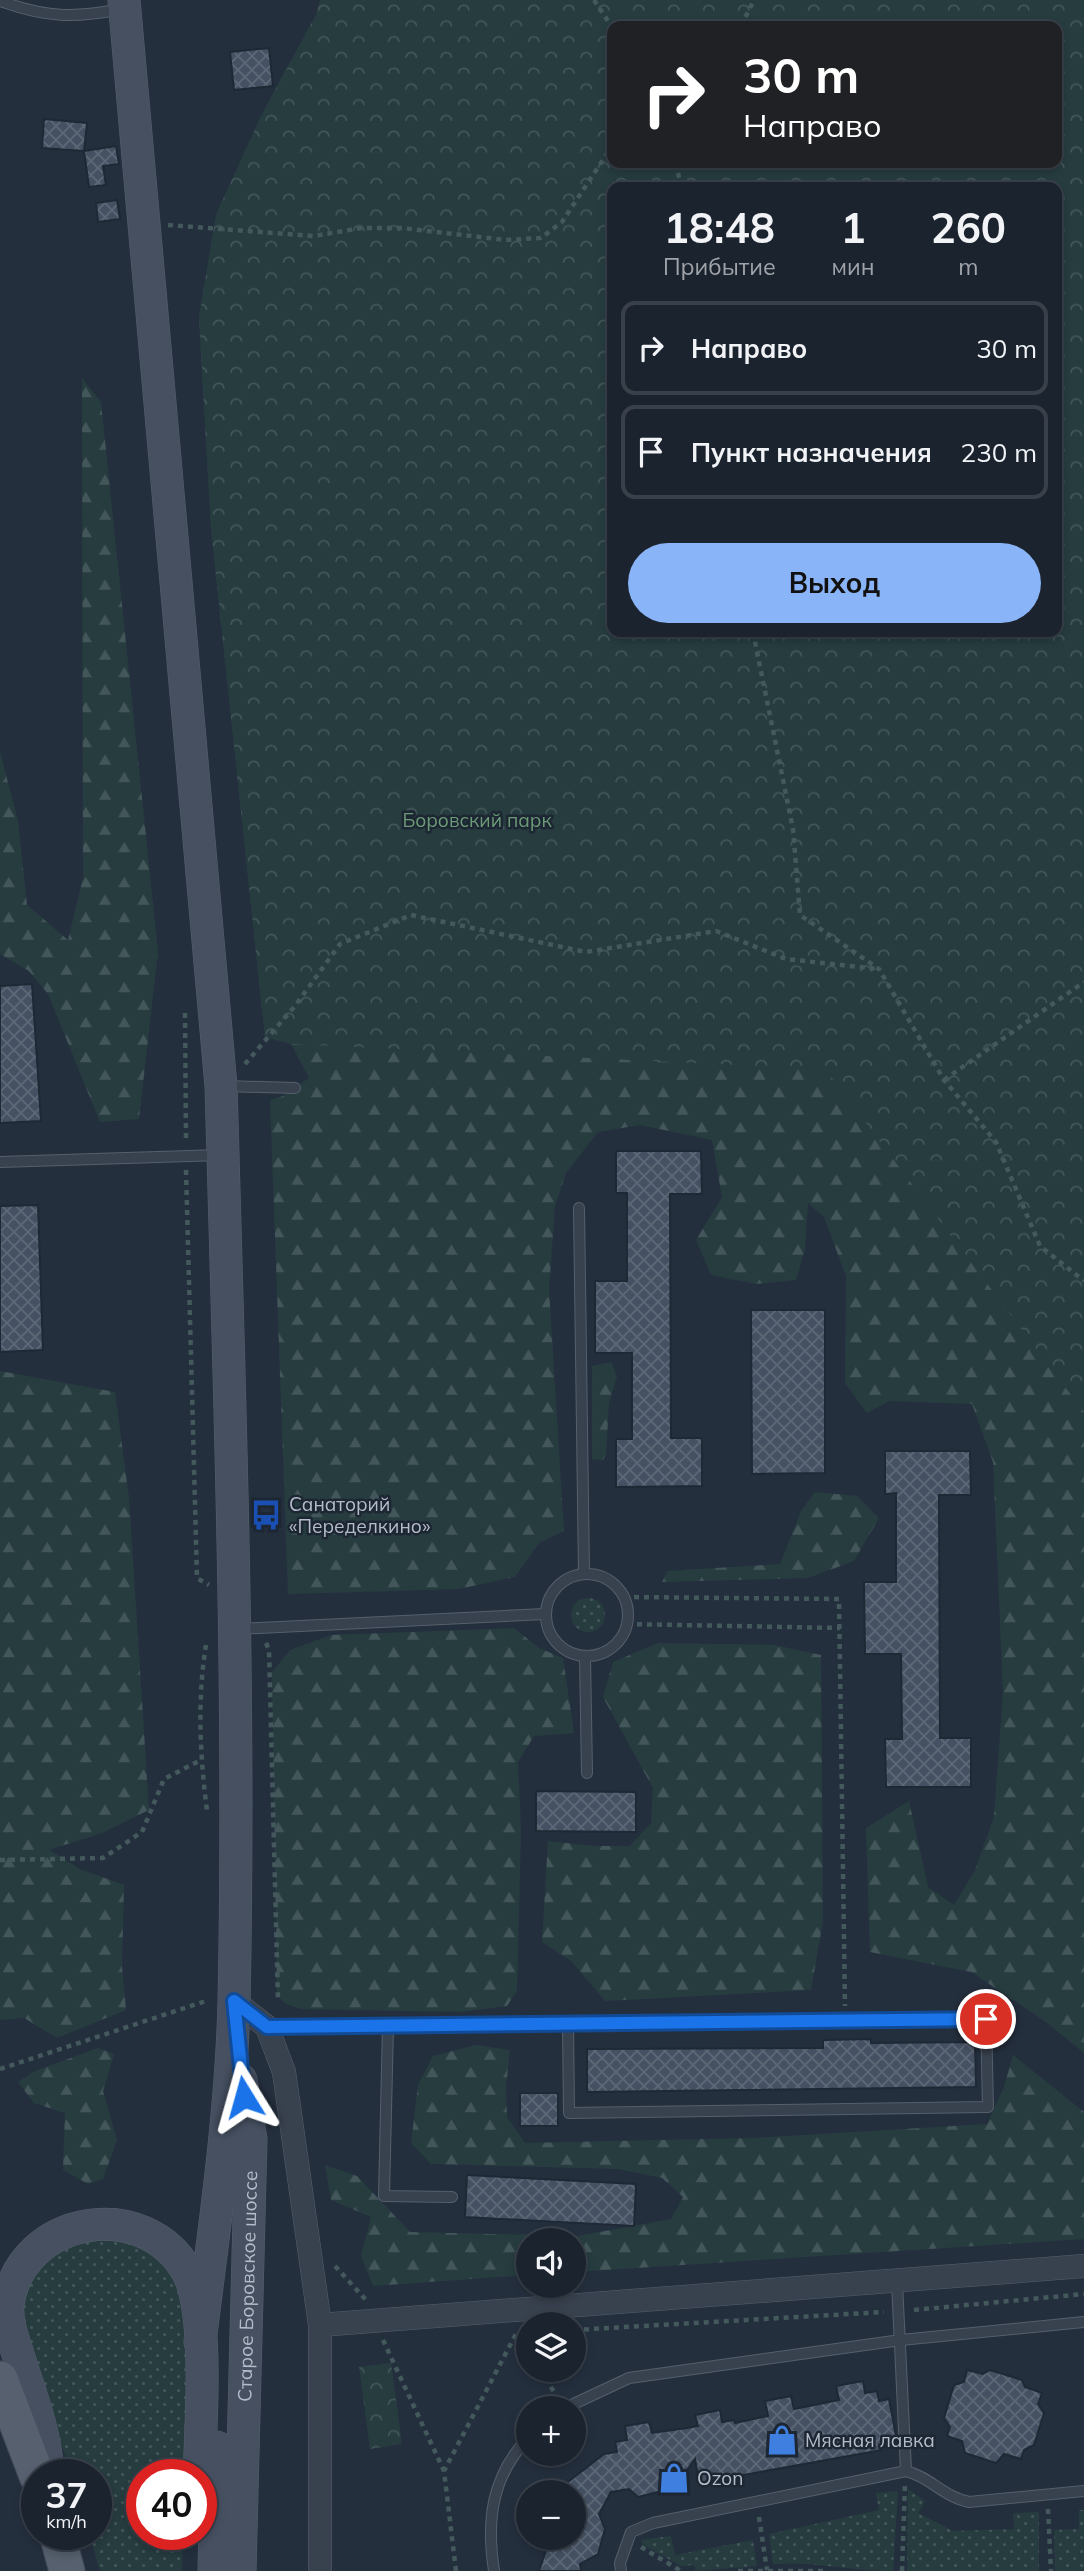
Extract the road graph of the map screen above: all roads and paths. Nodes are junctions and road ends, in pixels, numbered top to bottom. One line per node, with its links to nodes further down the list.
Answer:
1 (594, 0): 5 (path)
2 (754, 0): 6 (path)
3 (0, 1): 4 (lane)
4 (125, 4): 13 (street)
5 (608, 21)
6 (744, 21)
7 (607, 154): 8 (path)
8 (160, 225)
9 (754, 637): 10 (path)
10 (879, 969): 13 (path); 14 (path)
11 (1084, 982): 14 (path)
12 (185, 1012): 17 (path)
13 (230, 1078): 15 (lane); 16 (street)
14 (944, 1080): 20 (path)
15 (295, 1088)
16 (223, 1155): 17 (lane); 27 (street)
17 (186, 1156): 18 (lane); 22 (path)
18 (0, 1162)
19 (579, 1208): 21 (lane)
20 (1084, 1281)
21 (584, 1574): 23 (lane); 24 (lane)
22 (216, 1589)
23 (624, 1597): 25 (lane); 26 (path)
24 (545, 1614): 27 (lane); 28 (lane)
25 (627, 1624): 26 (path); 28 (lane)
26 (839, 1628): 34 (path)
27 (222, 1631): 29 (path); 33 (street)
28 (585, 1657): 30 (lane)
29 (201, 1760): 31 (path); 32 (path)
30 (587, 1773)
31 (209, 1824)
32 (0, 1860)
33 (220, 1995): 37 (street); 38 (path); 39 (path); 40 (street, Старое Боровское шоссе); 55 (street)
34 (845, 2021): 35 (lane); 35 (lane)
35 (568, 2024): 36 (lane)
36 (388, 2026): 38 (lane); 41 (lane)
37 (267, 2027): 38 (lane); 50 (street)
38 (292, 2027)
39 (0, 2068)
40 (240, 2076): 61 (street); 76 (street, Старое Боровское шоссе)
41 (452, 2197)
42 (332, 2262): 49 (path)
43 (1084, 2266): 44 (street)
44 (897, 2283): 46 (street); 47 (lane)
45 (1084, 2294): 47 (path)
46 (511, 2310): 49 (street); 51 (path)
47 (899, 2311): 52 (path); 54 (lane)
48 (1084, 2322): 54 (lane)
49 (377, 2323): 50 (street); 63 (path)
50 (320, 2325): 77 (street)
51 (516, 2327)
52 (586, 2329)
53 (516, 2338): 63 (path)
54 (901, 2340): 57 (lane); 64 (lane)
55 (200, 2342): 60 (street); 62 (street)
56 (0, 2379): 59 (main road)
57 (580, 2396)
58 (516, 2453): 79 (lane)
59 (31, 2459)
60 (46, 2459)
61 (205, 2459)
62 (205, 2459)
63 (444, 2471): 78 (path)
64 (905, 2471): 66 (lane); 67 (lane); 84 (path)
65 (1084, 2489): 66 (lane)
66 (1047, 2495): 85 (path)
67 (757, 2503): 68 (lane); 72 (path)
68 (628, 2539): 80 (lane); 81 (path)
69 (61, 2550): 73 (main road)
70 (197, 2550): 74 (street)
71 (212, 2550): 75 (street)
72 (767, 2570): 82 (path); 83 (path)
73 (67, 2571)
74 (196, 2571)
75 (214, 2571)
76 (240, 2571)
77 (320, 2571)
78 (456, 2571)
79 (494, 2571)
80 (621, 2571)
81 (681, 2571)
82 (738, 2571)
83 (824, 2571)
84 (902, 2571)
85 (1051, 2571)

